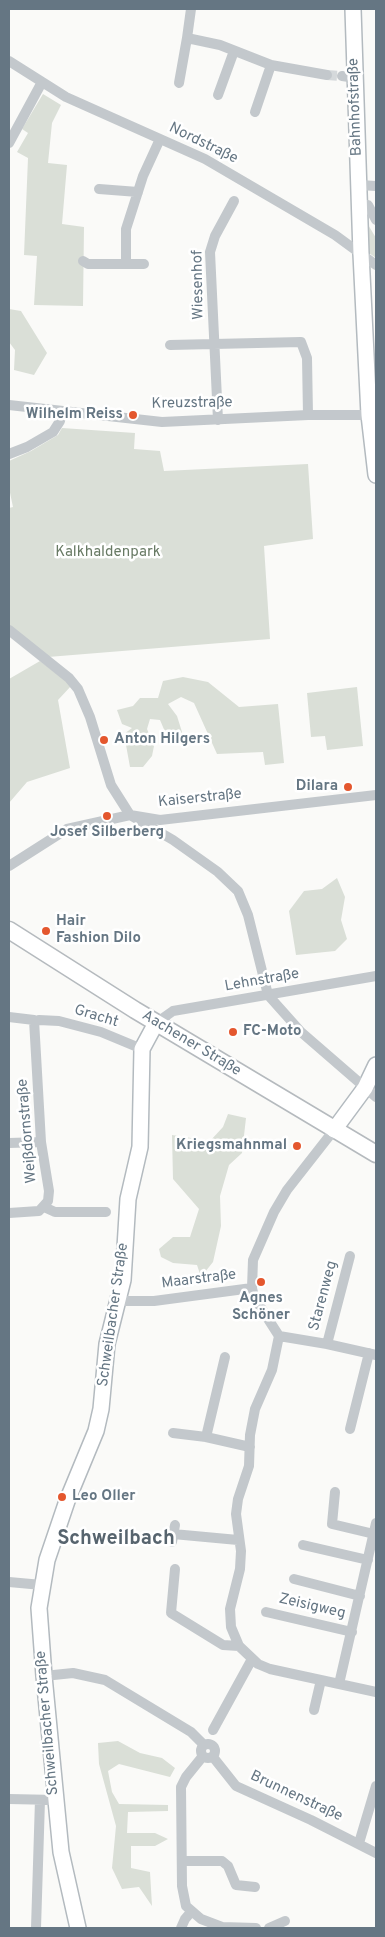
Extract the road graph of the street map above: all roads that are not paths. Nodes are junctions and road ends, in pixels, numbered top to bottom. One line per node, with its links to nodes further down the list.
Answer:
1 (191, 9): 3 (street)
2 (353, 9): 14 (main road, Bahnhofstraße)
3 (187, 38): 4 (street); 9 (street)
4 (234, 51): 6 (street); 10 (street)
5 (9, 61): 8 (street, Nordstraße)
6 (271, 65): 7 (street); 11 (street)
7 (327, 75)
8 (42, 82): 12 (street, Nordstraße); 13 (street)
9 (180, 82)
10 (218, 95)
11 (255, 112)
12 (160, 140): 17 (street); 21 (street, Nordstraße)
13 (9, 143)
14 (358, 185): 15 (street); 19 (main road, Bahnhofstraße)
15 (376, 186)
16 (99, 189): 17 (street)
17 (138, 192): 23 (street)
18 (234, 201): 26 (street, Wiesenhof)
19 (359, 205): 20 (street); 21 (main road, Bahnhofstraße)
20 (376, 220)
21 (360, 254): 25 (street, Nordstraße); 31 (main road, Bahnhofstraße)
22 (83, 260): 23 (street)
23 (126, 264): 24 (street)
24 (144, 264)
25 (376, 265)
26 (215, 344): 27 (street); 30 (street); 32 (street, Wiesenhof)
27 (170, 345)
28 (9, 405): 29 (street, Kreuzstraße)
29 (62, 412): 32 (street, Kreuzstraße); 33 (street)
30 (308, 415): 31 (street, Kreuzstraße); 32 (street, Kreuzstraße)
31 (372, 415): 34 (main road, Bahnhofstraße)
32 (218, 420)
33 (9, 454)
34 (376, 476)
35 (9, 630): 37 (street)
36 (376, 795): 37 (street, Kaiserstraße)
37 (130, 815): 38 (street, Kaiserstraße); 41 (street)
38 (9, 866)
39 (9, 930): 44 (main road, Aachener Straße)
40 (376, 976): 41 (street, Lehnstraße)
41 (268, 996): 44 (street, Lehnstraße); 47 (street)
42 (9, 1017): 43 (street, Gracht)
43 (37, 1020): 45 (street, Gracht); 50 (street, Weißdornstraße)
44 (156, 1023): 45 (main road, Schweilbacher Straße); 48 (main road, Aachener Straße)
45 (142, 1049): 57 (main road, Schweilbacher Straße)
46 (376, 1065): 47 (main road)
47 (371, 1092): 48 (main road)
48 (334, 1130): 51 (main road, Aachener Straße); 56 (street, Maarstraße)
49 (9, 1142): 50 (street)
50 (41, 1142): 52 (street, Weißdornstraße)
51 (376, 1154)
52 (44, 1207): 53 (street); 54 (street)
53 (106, 1212)
54 (9, 1213)
55 (350, 1256): 59 (street, Starenweg)
56 (252, 1288): 57 (street, Maarstraße); 58 (street)
57 (118, 1301): 75 (main road, Schweilbacher Straße)
58 (279, 1336): 59 (street, Starenweg); 65 (street)
59 (328, 1344): 60 (street, Starenweg)
60 (372, 1354): 62 (street, Starenweg)
61 (225, 1357): 64 (street)
62 (350, 1429)
63 (173, 1433): 64 (street)
64 (206, 1437): 65 (street)
65 (250, 1447): 69 (street)
66 (335, 1492): 67 (street, Zeisigweg)
67 (375, 1529): 71 (street, Zeisigweg)
68 (173, 1534): 69 (street)
69 (238, 1540): 79 (street)
70 (303, 1545): 71 (street)
71 (368, 1560): 76 (street, Zeisigweg)
72 (175, 1569): 79 (street)
73 (294, 1579): 76 (street, Zeisigweg)
74 (9, 1582): 75 (street)
75 (42, 1585): 81 (main road, Schweilbacher Straße)
76 (360, 1596): 78 (street, Zeisigweg)
77 (266, 1612): 78 (street, Zeisigweg)
78 (352, 1632): 83 (street, Zeisigweg)
79 (239, 1646): 80 (street)
80 (252, 1660): 82 (street); 86 (street)
81 (44, 1676): 87 (street, Brunnenstraße); 91 (main road, Schweilbacher Straße)
82 (321, 1680): 83 (street); 85 (street)
83 (338, 1684): 84 (street)
84 (376, 1692)
85 (314, 1710)
86 (214, 1730)
87 (208, 1757): 92 (street, Brunnenstraße); 94 (street)
88 (376, 1786): 92 (street)
89 (9, 1800): 90 (street)
90 (40, 1800): 91 (street); 98 (street, Schweilbacher Straße)
91 (56, 1800): 99 (main road, Schweilbacher Straße)
92 (359, 1843): 93 (street, Brunnenstraße)
93 (376, 1853)
94 (182, 1861): 95 (street); 96 (street)
95 (255, 1887)
96 (191, 1912): 100 (street); 101 (street)
97 (285, 1921): 102 (street)
98 (36, 1928)
99 (78, 1928)
100 (181, 1928)
101 (256, 1928)
102 (269, 1928)

